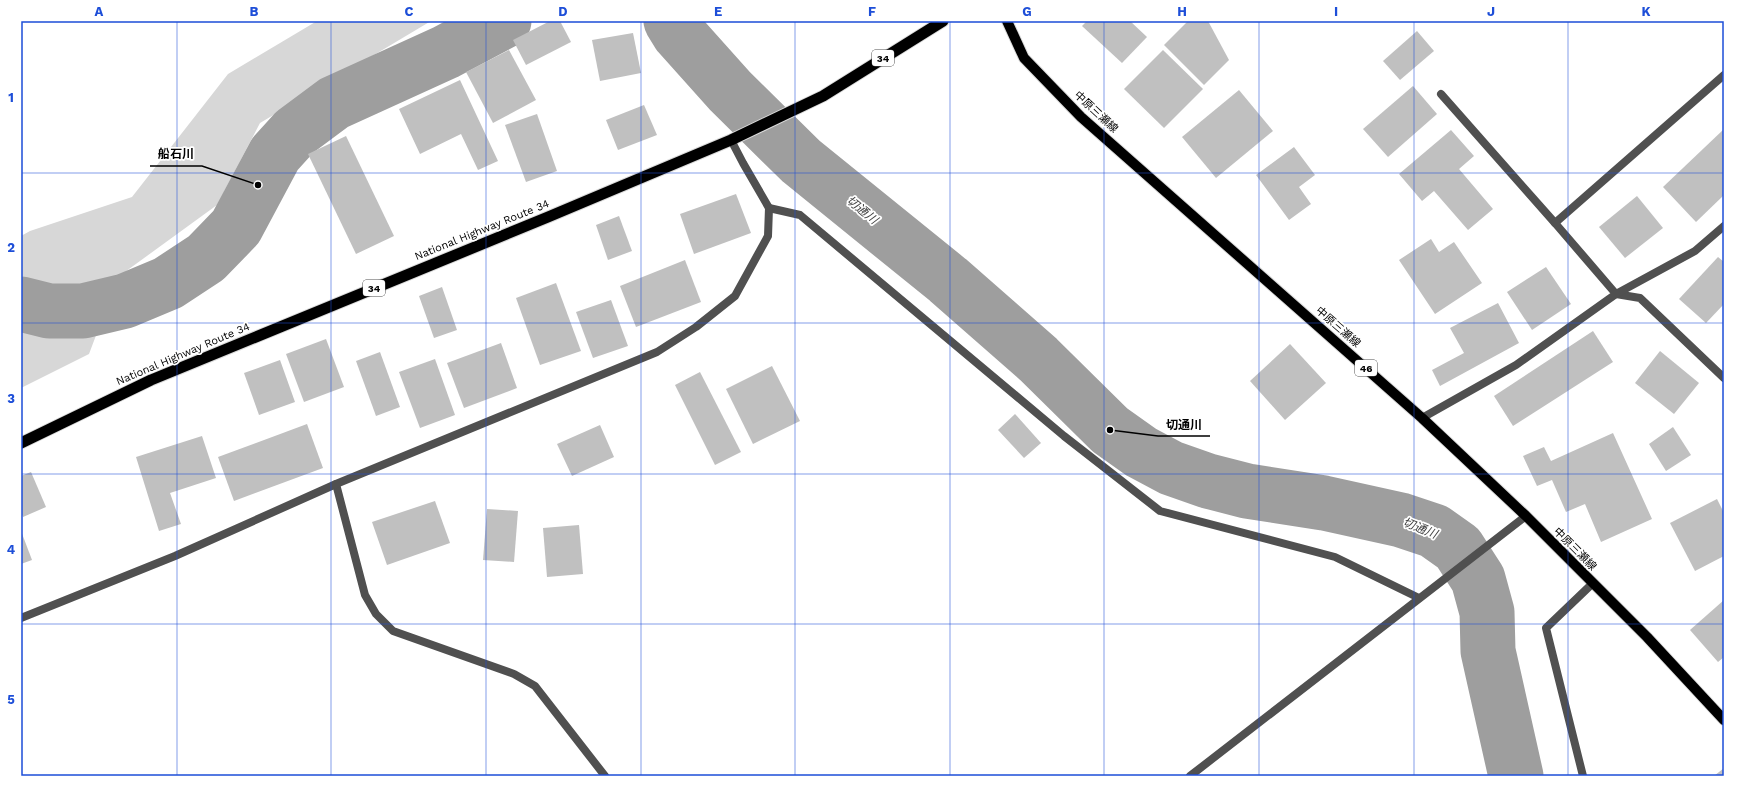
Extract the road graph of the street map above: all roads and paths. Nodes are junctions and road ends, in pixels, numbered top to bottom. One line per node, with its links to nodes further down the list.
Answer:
1 (943, 21): 5 (highway, National Highway Route 34 / 34)
2 (1007, 21): 11 (main road, 中原三瀬線 / 46)
3 (1724, 75): 7 (street)
4 (1441, 94): 7 (street)
5 (731, 140): 6 (street); 12 (highway, National Highway Route 34 / 34)
6 (769, 208): 13 (street); 16 (street)
7 (1555, 223): 9 (street)
8 (1724, 226): 9 (street)
9 (1616, 294): 10 (street); 11 (street)
10 (1724, 378)
11 (1422, 418): 14 (main road, 中原三瀬線 / 46)
12 (21, 443)
13 (336, 484): 17 (street); 19 (street)
14 (1526, 516): 15 (main road, 中原三瀬線 / 46); 16 (street)
15 (1593, 583): 18 (main road, 中原三瀬線 / 46); 21 (street)
16 (1419, 598): 20 (street)
17 (21, 618)
18 (1724, 720)
19 (606, 776)
20 (1190, 776)
21 (1583, 776)

